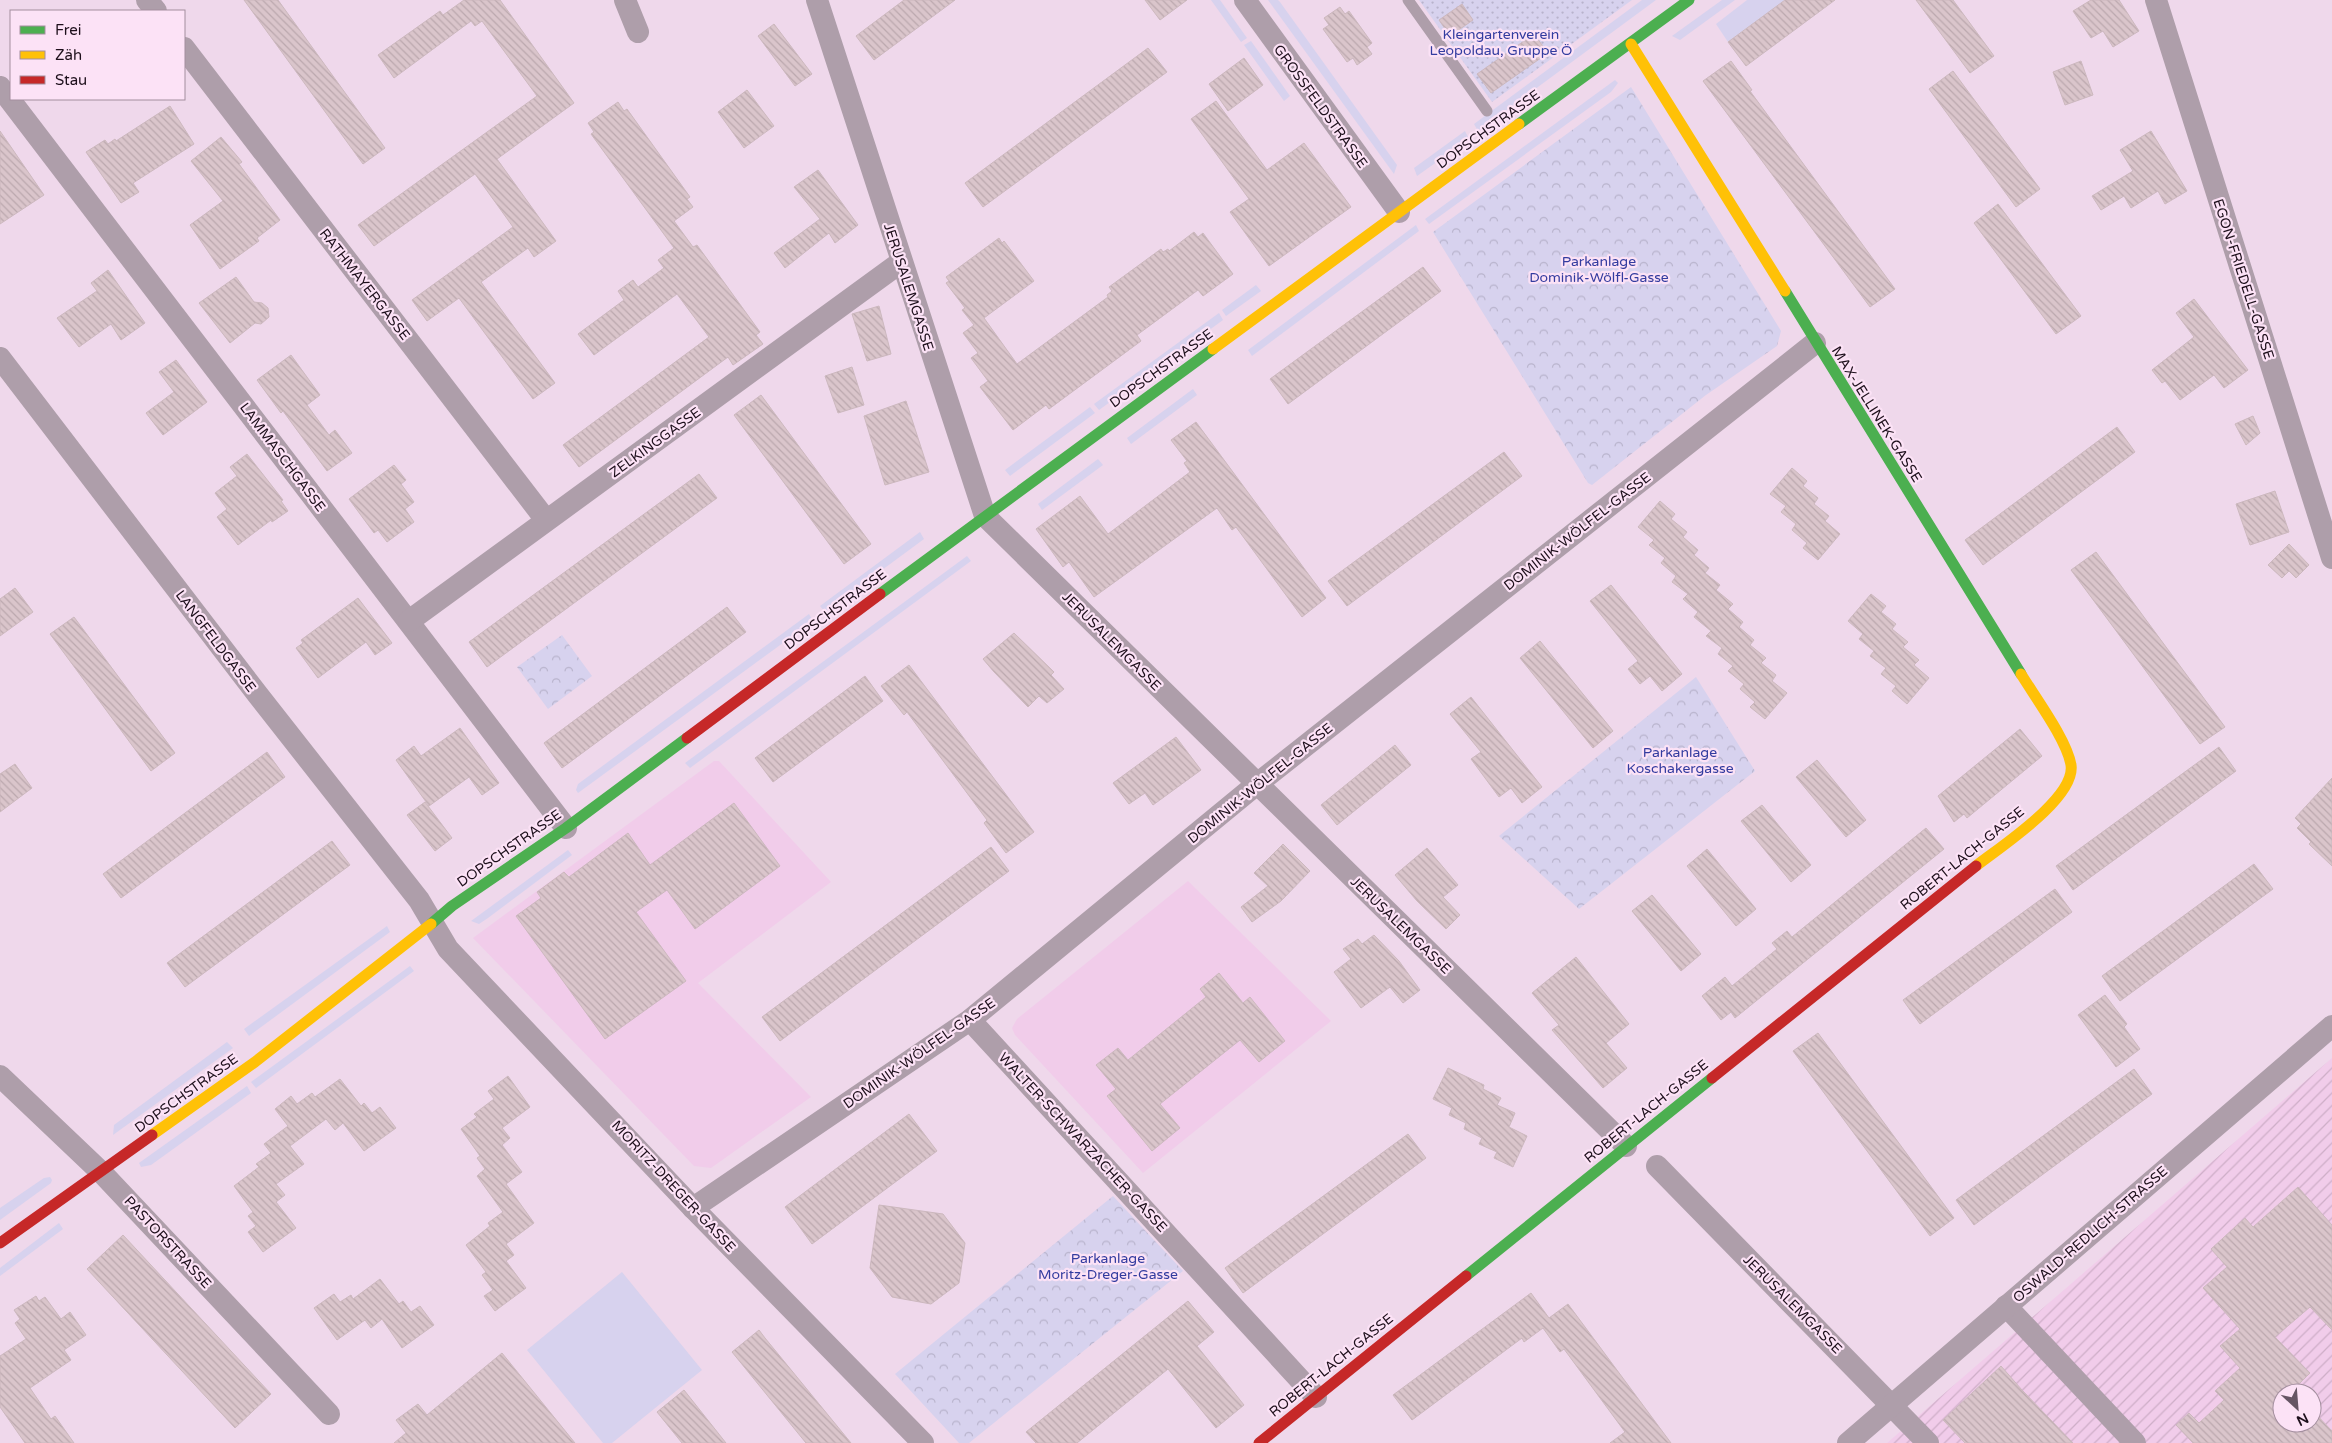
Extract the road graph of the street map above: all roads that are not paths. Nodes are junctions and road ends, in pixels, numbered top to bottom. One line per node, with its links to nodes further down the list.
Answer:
1 (147, 0): 8 (street)
2 (625, 0): 9 (street)
3 (817, 0): 15 (street, JERUSALEMGASSE)
4 (1245, 0): 14 (street, GROSSFELDSTRASSE)
5 (1408, 0): 13 (lane)
6 (1689, 0): 10 (street, DOPSCHSTRASSE)
7 (2156, 0): 20 (street, EGON-FRIEDELL-GASSE)
8 (155, 10)
9 (638, 32)
10 (1631, 44): 14 (street, DOPSCHSTRASSE); 16 (street, MAX-JELLINEK-GASSE)
11 (185, 49): 19 (street, RATHMAYERGASSE)
12 (0, 87): 21 (street, LAMMASCHGASSE)
13 (1487, 111)
14 (1399, 212): 18 (street, DOPSCHSTRASSE)
15 (901, 262): 18 (street, JERUSALEMGASSE); 19 (street, ZELKINGGASSE)
16 (1815, 343): 22 (street, DOMINIK-WÖLFEL-GASSE); 23 (street, MAX-JELLINEK-GASSE)
17 (0, 358): 25 (street, LANGFELDGASSE)
18 (985, 516): 22 (street, JERUSALEMGASSE); 24 (street, DOPSCHSTRASSE)
19 (546, 520): 21 (street, ZELKINGGASSE)
20 (2332, 558)
21 (409, 621): 24 (street, LAMMASCHGASSE)
22 (1257, 784): 26 (street, DOMINIK-WÖLFEL-GASSE); 29 (street, JERUSALEMGASSE)
23 (2054, 804): 29 (street, ROBERT-LACH-GASSE)
24 (566, 828): 25 (street, DOPSCHSTRASSE)
25 (432, 923): 31 (street, DOPSCHSTRASSE); 32 (street, MORITZ-DREGER-GASSE)
26 (970, 1020): 32 (street, DOMINIK-WÖLFEL-GASSE); 35 (street, WALTER-SCHWARZACHER-GASSE)
27 (2332, 1026): 34 (street, OSWALD-REDLICH-STRASSE)
28 (0, 1076): 31 (street, PASTORSTRASSE)
29 (1626, 1146): 35 (street, ROBERT-LACH-GASSE)
30 (1656, 1166): 36 (street, JERUSALEMGASSE)
31 (102, 1172): 33 (street, DOPSCHSTRASSE); 37 (street, PASTORSTRASSE)
32 (693, 1208): 38 (street, MORITZ-DREGER-GASSE)
33 (0, 1243)
34 (2006, 1306): 36 (street, OSWALD-REDLICH-STRASSE); 42 (street)
35 (1316, 1397): 39 (street, ROBERT-LACH-GASSE)
36 (1892, 1404): 40 (street, OSWALD-REDLICH-STRASSE); 41 (street, JERUSALEMGASSE)
37 (329, 1414)
38 (923, 1443)
39 (1259, 1443)
40 (1848, 1443)
41 (1928, 1443)
42 (2135, 1443)

